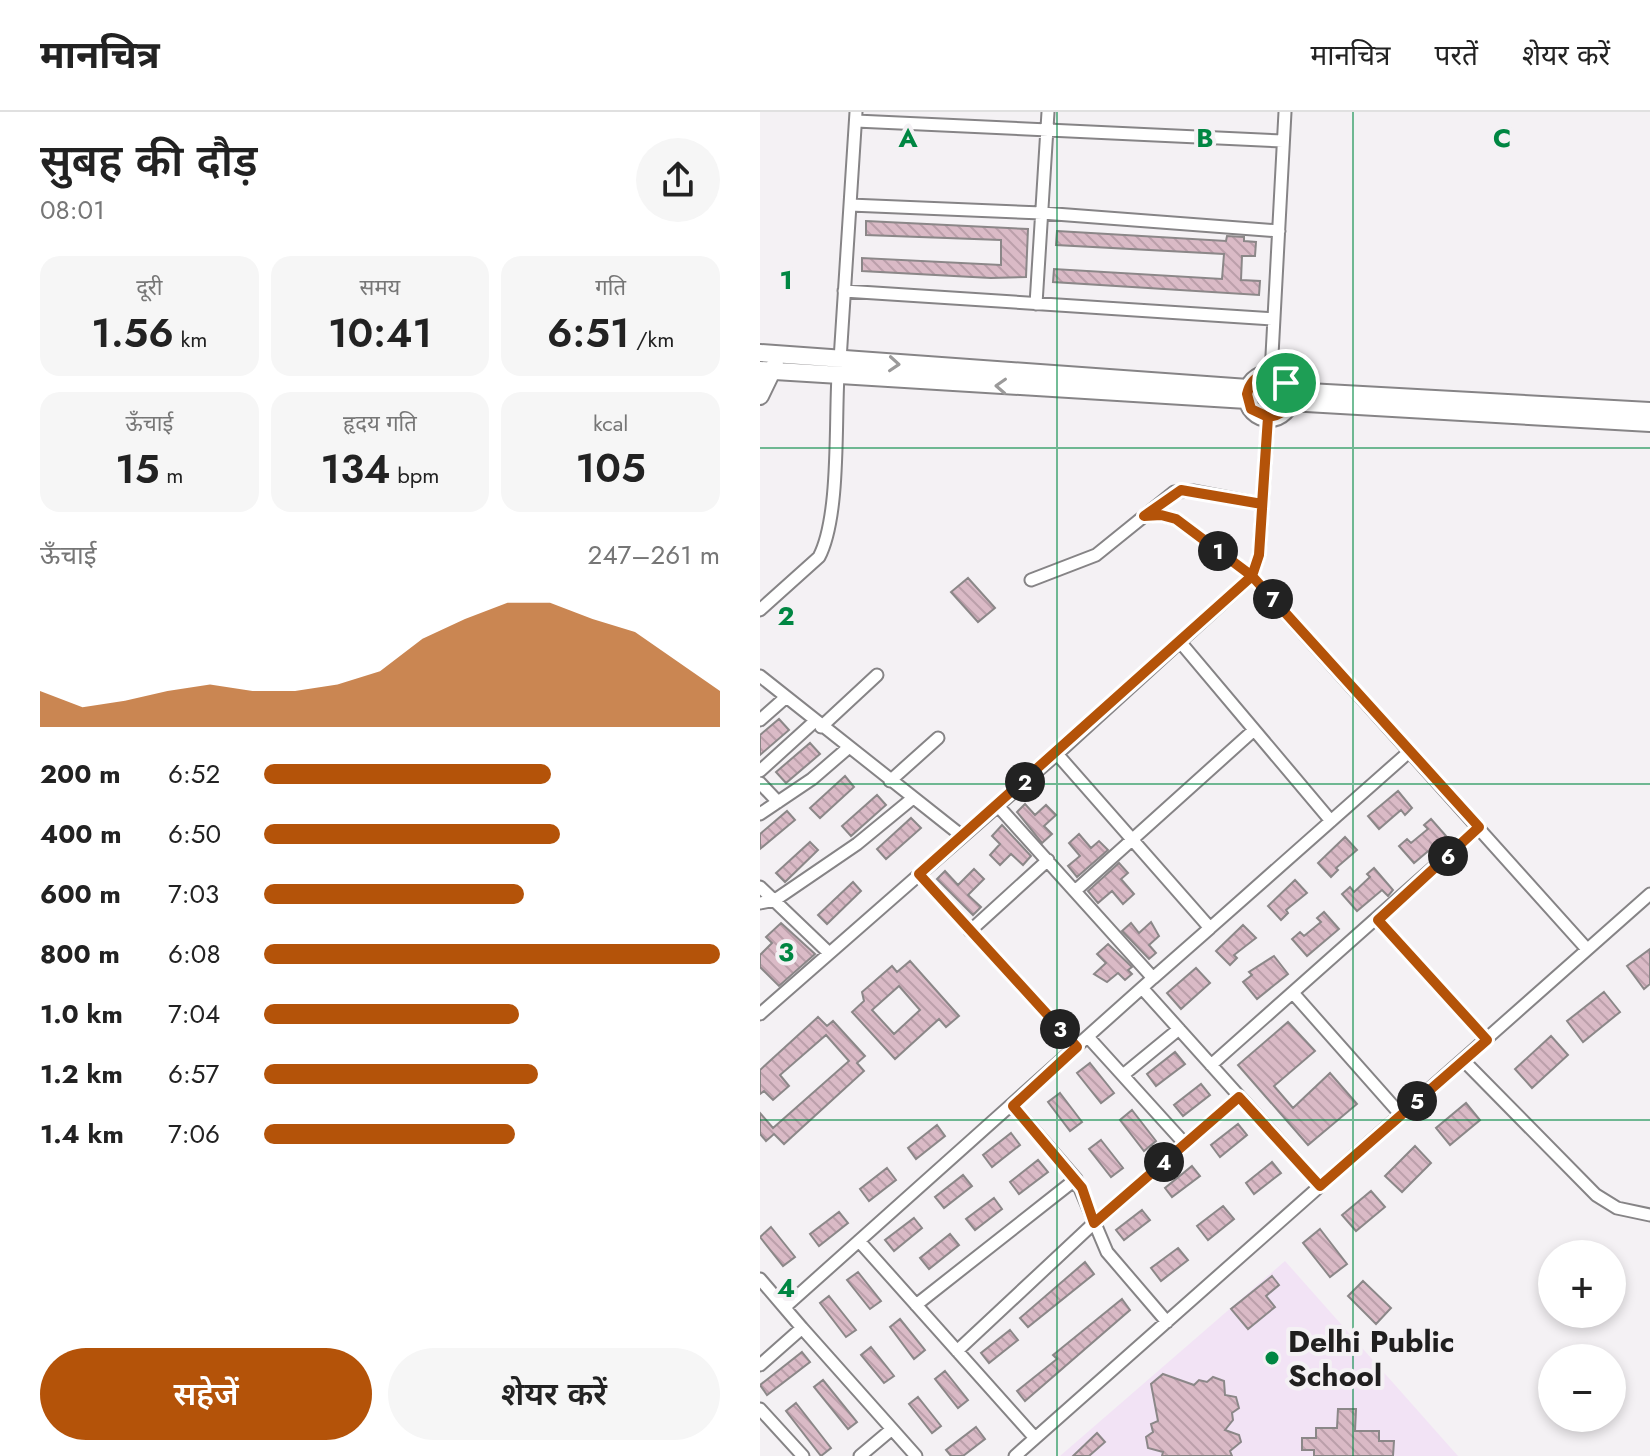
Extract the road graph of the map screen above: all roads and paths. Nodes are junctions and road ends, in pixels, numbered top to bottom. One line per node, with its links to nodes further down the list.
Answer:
1 (1048, 112): 4 (street)
2 (1285, 112): 5 (street)
3 (856, 117): 4 (street); 6 (street)
4 (1047, 132): 5 (street); 7 (street)
5 (1283, 141): 8 (street)
6 (850, 205): 7 (street); 9 (street)
7 (1042, 213): 8 (street); 10 (street)
8 (1279, 231): 11 (street)
9 (844, 291): 10 (street); 14 (street)
10 (1036, 304): 11 (street)
11 (1274, 319): 15 (street)
12 (760, 353): 13 (main road)
13 (770, 366): 14 (main road); 17 (main road)
14 (839, 368): 16 (main road); 26 (street)
15 (1271, 374): 16 (main road); 18 (main road)
16 (1247, 394): 20 (main road)
17 (760, 396)
18 (1290, 397): 19 (main road); 20 (main road); 21 (main road)
19 (1650, 411)
20 (1268, 417): 22 (street)
21 (1650, 423)
22 (1262, 504): 23 (street); 24 (street)
23 (1144, 516): 24 (street); 25 (street)
24 (1252, 576): 27 (street); 36 (street)
25 (1031, 580)
26 (760, 610)
27 (1181, 643): 33 (street); 37 (street)
28 (877, 675): 32 (street)
29 (760, 676): 30 (street)
30 (785, 698): 31 (street); 32 (street)
31 (760, 720)
32 (818, 724): 35 (street); 38 (street)
33 (1254, 730): 45 (street); 48 (street)
34 (938, 738): 39 (street)
35 (848, 748): 39 (street); 42 (street)
36 (1410, 751): 45 (street); 46 (street)
37 (1057, 754): 43 (street); 48 (street)
38 (760, 771)
39 (890, 781): 41 (street)
40 (760, 783): 42 (street)
41 (913, 798): 47 (street); 54 (street)
42 (778, 802): 44 (street)
43 (998, 806): 47 (street); 49 (street)
44 (760, 814)
45 (1331, 821): 57 (street)
46 (1479, 827): 56 (street); 59 (street)
47 (962, 836): 50 (street)
48 (1133, 842): 52 (street); 57 (street)
49 (1048, 860): 52 (street); 58 (street)
50 (919, 874): 58 (street); 60 (street)
51 (760, 887): 54 (street)
52 (1075, 891): 61 (street)
53 (1650, 894): 59 (street)
54 (775, 900): 55 (street); 60 (street)
55 (760, 903)
56 (1378, 920): 63 (street); 67 (street)
57 (1210, 928): 61 (street)
58 (970, 931): 68 (street)
59 (1586, 948): 67 (street)
60 (828, 952): 64 (street)
61 (1153, 978): 62 (street)
62 (1142, 988): 65 (street); 66 (street)
63 (1293, 993): 70 (street); 74 (street)
64 (760, 1014)
65 (1179, 1029): 70 (street); 71 (street)
66 (1088, 1037): 68 (street); 71 (street)
67 (1487, 1040): 69 (street)
68 (1077, 1047): 73 (street)
69 (1463, 1060): 74 (street); 78 (street)
70 (1211, 1065): 72 (street)
71 (1123, 1075): 75 (street)
72 (1239, 1097): 75 (street); 77 (street)
73 (1013, 1106): 76 (street); 80 (street)
74 (1401, 1115): 77 (street)
75 (1185, 1144): 79 (street)
76 (1076, 1179): 79 (street); 82 (street)
77 (1320, 1186): 84 (street)
78 (1650, 1215)
79 (1094, 1223): 84 (street); 86 (street)
80 (859, 1241): 82 (street); 83 (street)
81 (760, 1279): 83 (street)
82 (916, 1305): 86 (street)
83 (785, 1307): 85 (street)
84 (1167, 1322): 90 (street)
85 (802, 1328): 87 (street); 89 (street)
86 (957, 1351): 90 (street)
87 (760, 1365)
88 (760, 1409): 91 (street)
89 (892, 1429): 92 (street); 93 (street)
90 (1035, 1438): 94 (street)
91 (803, 1456)
92 (860, 1456)
93 (916, 1456)
94 (1015, 1456)

